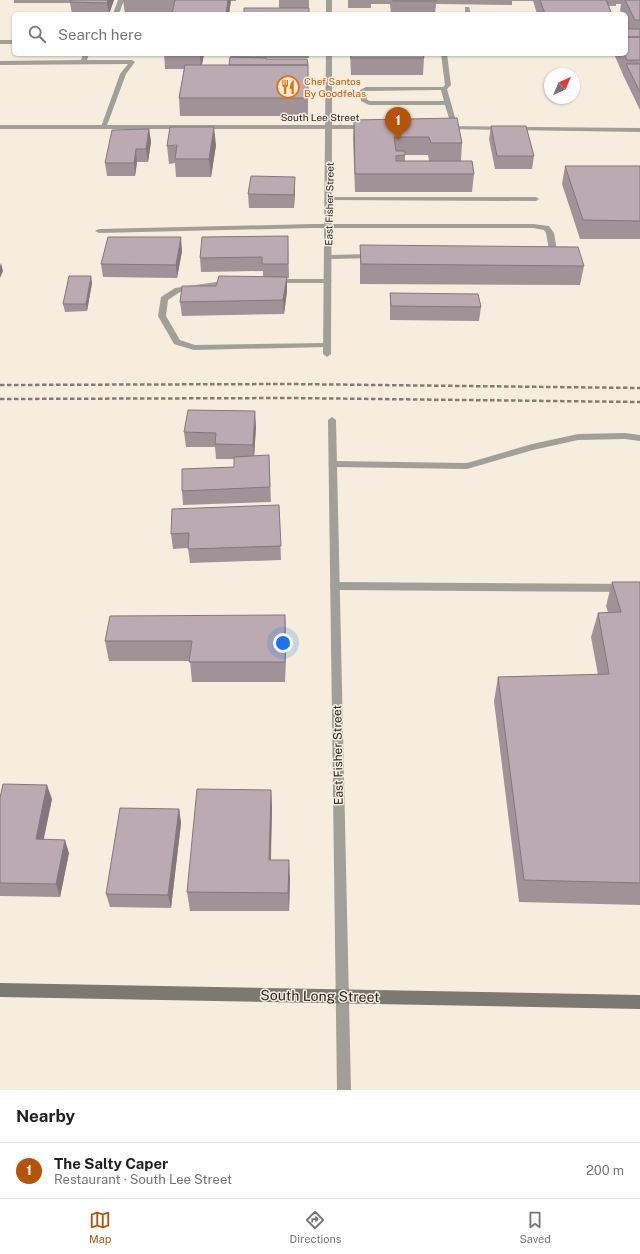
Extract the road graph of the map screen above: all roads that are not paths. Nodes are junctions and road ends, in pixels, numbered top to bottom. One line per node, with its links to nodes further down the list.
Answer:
1 (121, 0): 4 (street)
2 (328, 0): 5 (street)
3 (467, 8): 6 (street)
4 (117, 12)
5 (329, 12)
6 (468, 12)
7 (0, 42): 8 (street)
8 (12, 42)
9 (85, 56): 13 (street)
10 (134, 56): 14 (street)
11 (329, 56): 18 (street, East Fisher Street)
12 (444, 56): 16 (street)
13 (83, 62): 14 (street); 15 (street)
14 (132, 62): 20 (street)
15 (0, 63)
16 (444, 89): 17 (street); 17 (street)
17 (448, 103): 23 (street)
18 (330, 126): 20 (street, South Lee Street); 21 (street, South Lee Street); 25 (street, East Fisher Street)
19 (0, 127): 20 (street, South Lee Street)
20 (104, 127)
21 (375, 127)
22 (439, 128): 23 (street)
23 (455, 128): 24 (street)
24 (640, 130)
25 (329, 199): 26 (street); 27 (street, East Fisher Street)
26 (536, 199)
27 (329, 226): 28 (street); 29 (street); 31 (street, East Fisher Street)
28 (99, 231)
29 (537, 254)
30 (383, 256): 31 (street)
31 (328, 257): 33 (street, East Fisher Street)
32 (264, 281): 33 (street)
33 (328, 281): 35 (street, East Fisher Street)
34 (242, 282): 35 (street)
35 (327, 345): 36 (street, East Fisher Street)
36 (327, 354)
37 (332, 420): 39 (street, East Fisher Street)
38 (640, 438): 39 (street)
39 (333, 464): 40 (street, East Fisher Street)
40 (335, 586): 41 (street); 43 (street, East Fisher Street)
41 (640, 588)
42 (0, 990): 43 (main road, South Long Street)
43 (342, 996): 44 (main road, South Long Street); 45 (street, East Fisher Street)
44 (640, 1002)
45 (344, 1090)

